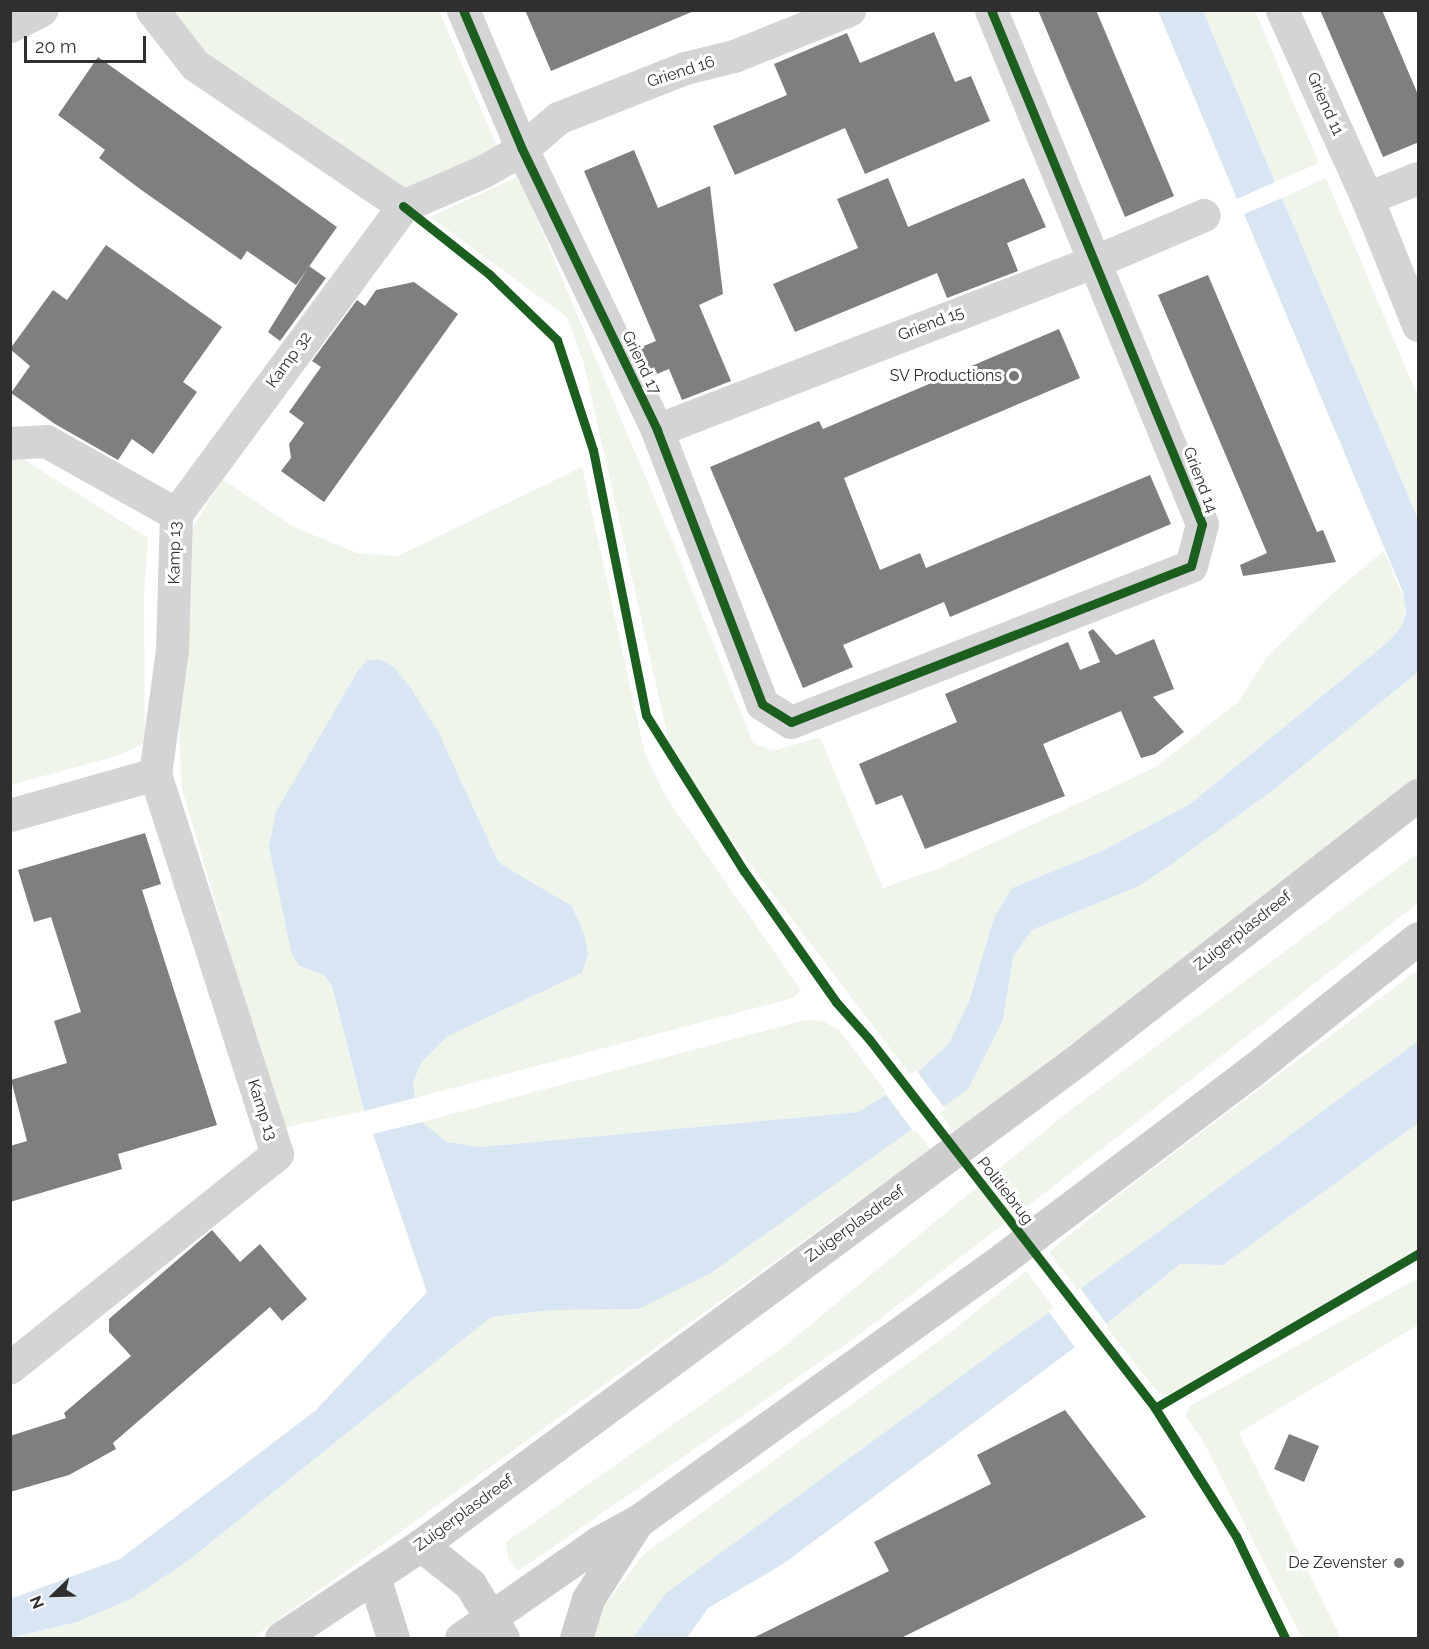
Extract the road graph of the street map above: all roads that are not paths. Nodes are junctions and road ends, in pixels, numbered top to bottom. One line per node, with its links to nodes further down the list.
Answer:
1 (41, 10): 7 (street)
2 (152, 10): 11 (street)
3 (463, 10): 8 (street, Griend 17)
4 (849, 10): 8 (street, Griend 16)
5 (991, 10): 13 (street, Griend 14)
6 (1282, 10): 10 (street, Griend 11)
7 (10, 26)
8 (522, 149): 11 (street); 15 (street, Griend 17)
9 (1419, 178): 10 (street)
10 (1367, 198): 14 (street, Griend 11)
11 (403, 206): 17 (street, Kamp 32)
12 (1204, 215): 13 (street, Griend 15)
13 (1096, 261): 15 (street, Griend 15); 18 (street, Griend 14)
14 (1419, 325)
15 (657, 430): 18 (street, Griend 17)
16 (10, 443): 17 (street, Kamp 13)
17 (176, 514): 19 (street, Kamp 13)
18 (791, 722)
19 (155, 774): 21 (street); 23 (street, Kamp 13)
20 (1419, 795): 25 (main road, Zuigerplasdreef)
21 (10, 815)
22 (1419, 938): 24 (main road)
23 (10, 1367)
24 (638, 1521): 27 (main road); 31 (main road)
25 (421, 1545): 26 (main road, Zuigerplasdreef); 27 (main road)
26 (374, 1577): 28 (main road, Zuigerplasdreef); 29 (main road)
27 (496, 1627): 30 (main road)
28 (281, 1638)
29 (393, 1638)
30 (460, 1638)
31 (576, 1638)

